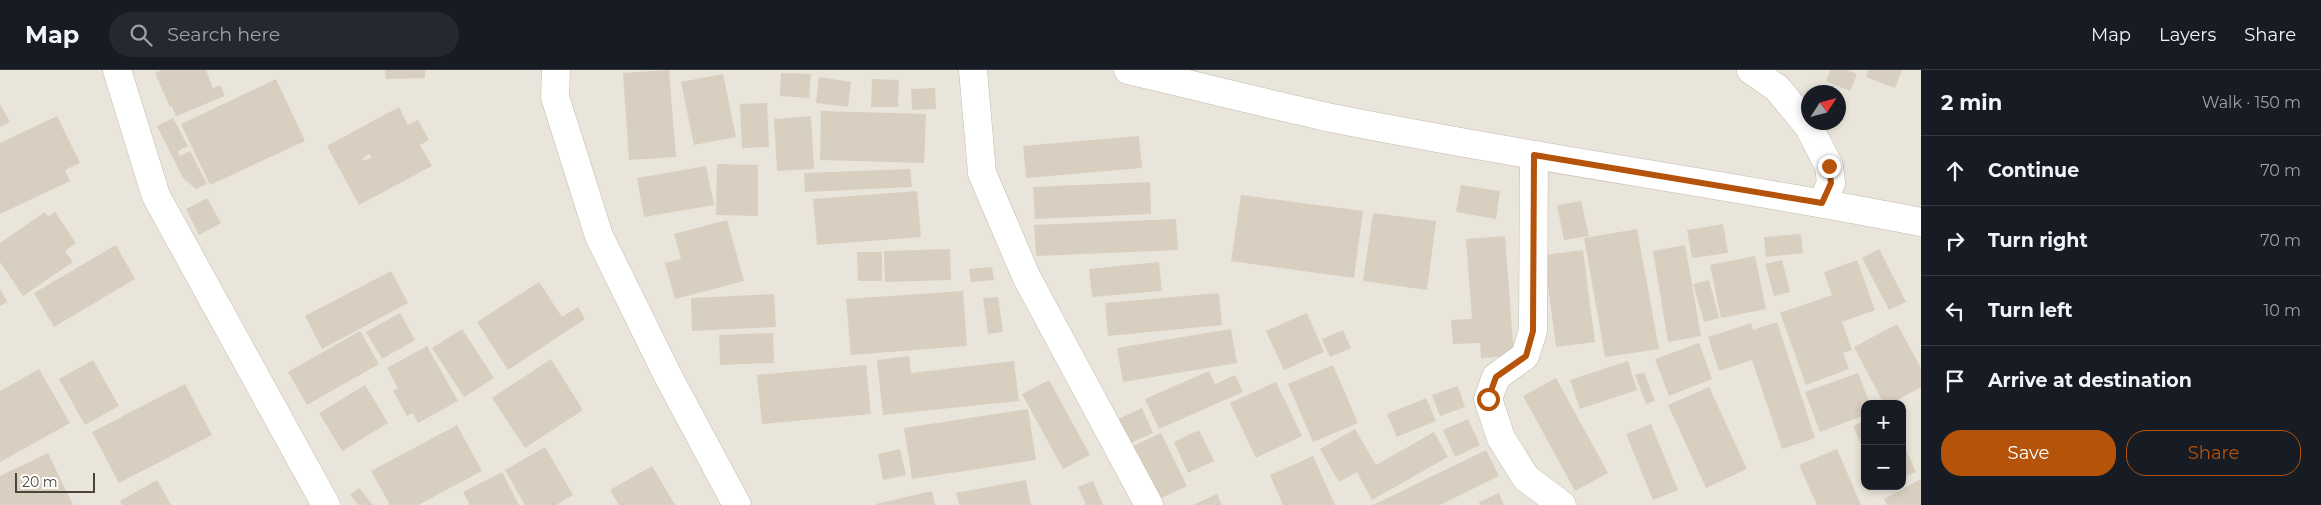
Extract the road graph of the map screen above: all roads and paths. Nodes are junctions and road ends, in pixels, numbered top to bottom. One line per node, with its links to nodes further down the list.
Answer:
1 (117, 70): 9 (street)
2 (556, 70): 10 (street)
3 (973, 70): 11 (street)
4 (1128, 70): 6 (street)
5 (1751, 70): 7 (street)
6 (1534, 155): 7 (street); 12 (street)
7 (1822, 203): 8 (street)
8 (1921, 222)
9 (326, 505)
10 (737, 505)
11 (1149, 505)
12 (1562, 505)

